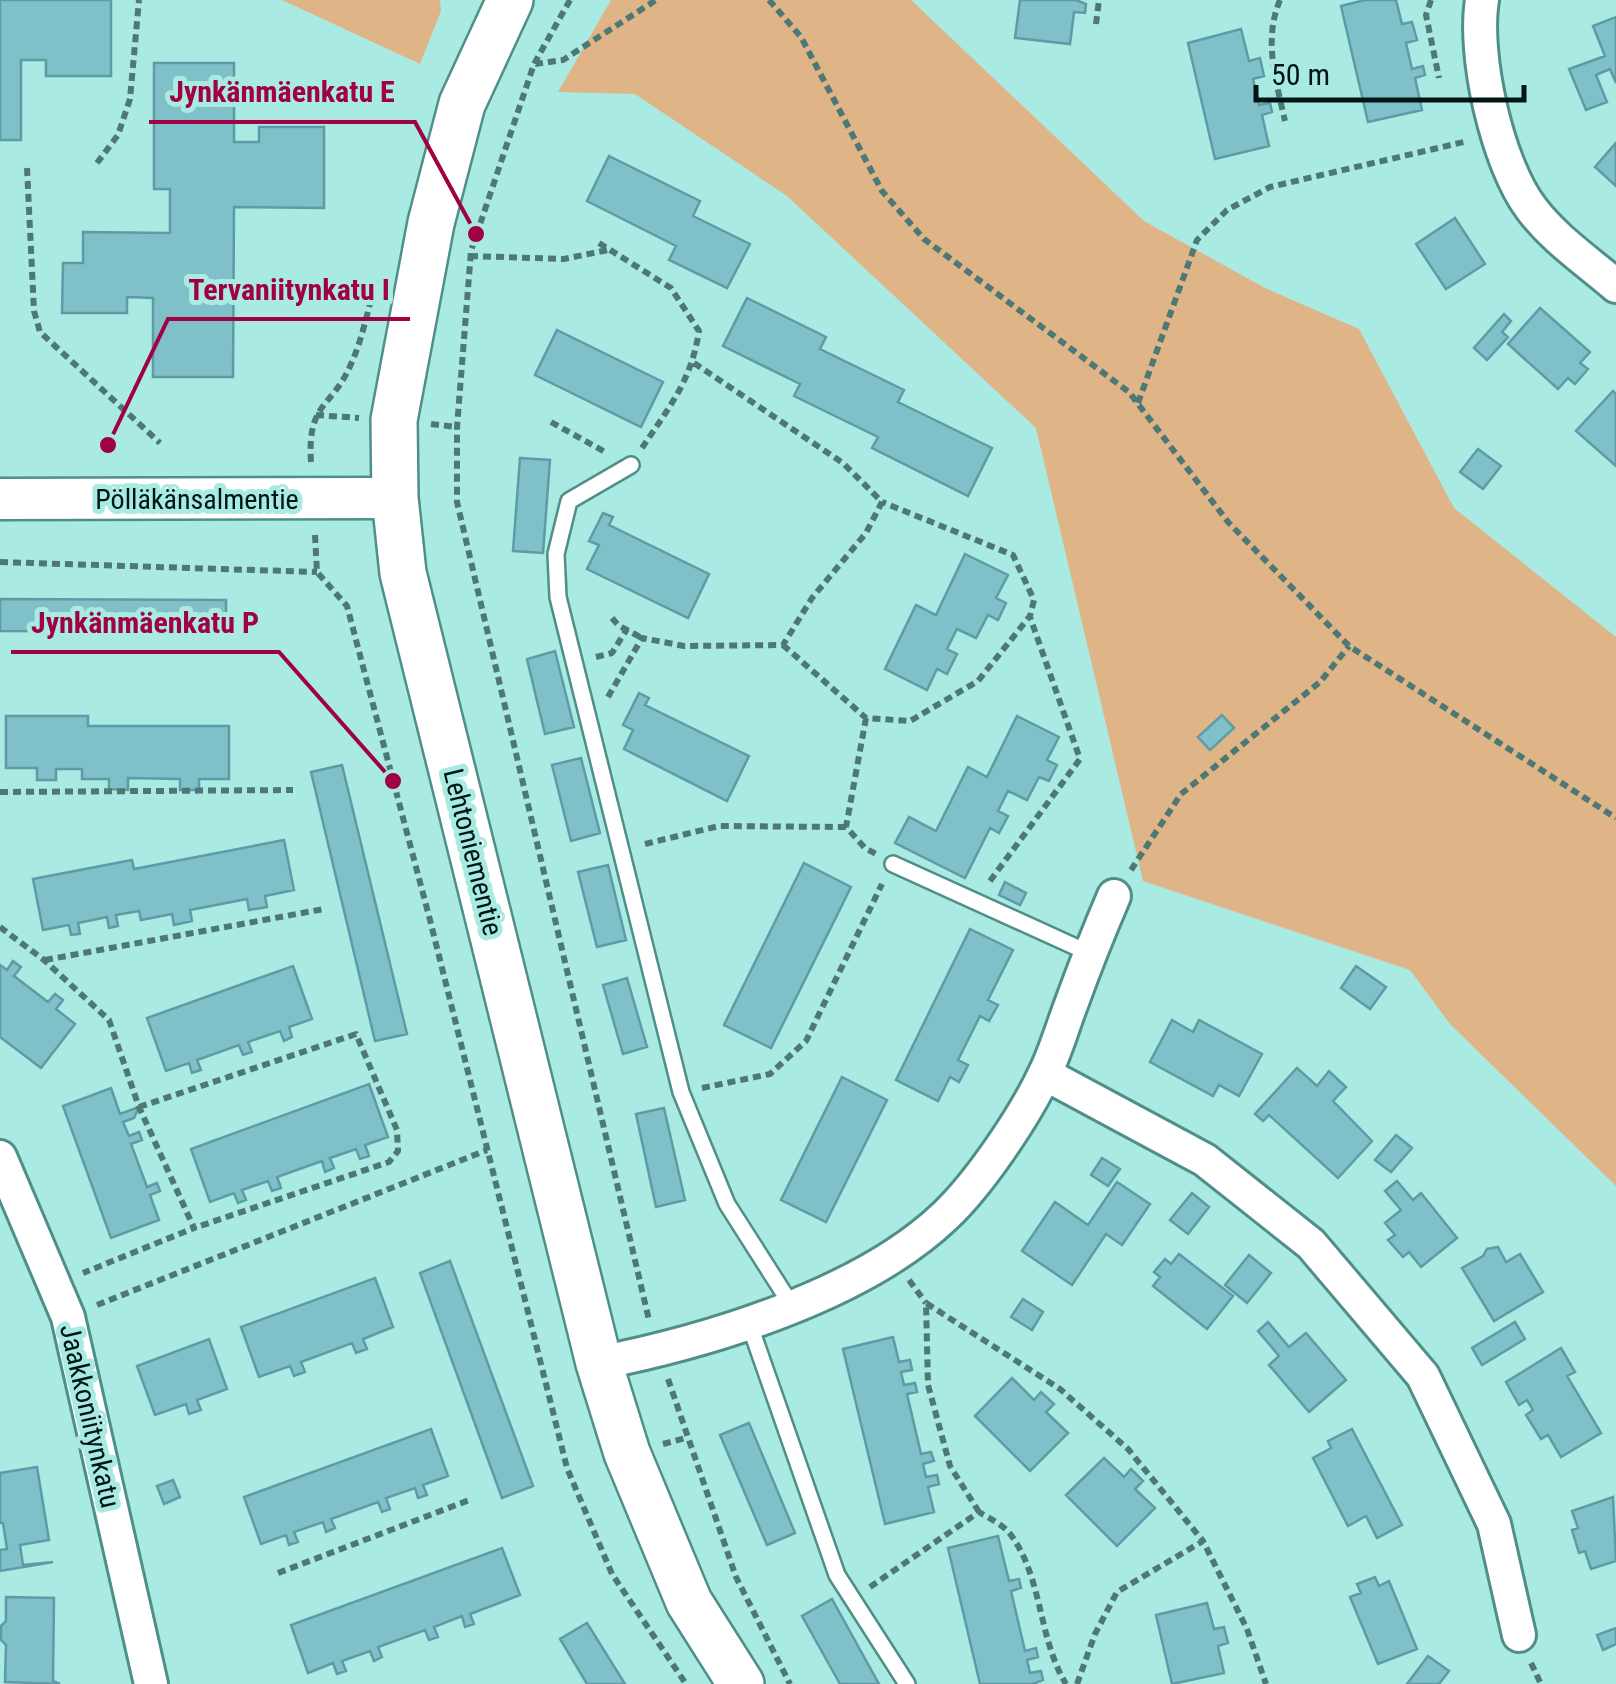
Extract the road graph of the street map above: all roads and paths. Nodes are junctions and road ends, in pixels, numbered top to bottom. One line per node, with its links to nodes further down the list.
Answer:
1 (139, 0): 15 (path)
2 (510, 0): 26 (main road, Lehtoniementie)
3 (570, 0): 11 (path)
4 (656, 0): 11 (path)
5 (769, 0): 22 (path)
6 (1099, 0): 10 (path)
7 (1280, 0): 13 (path)
8 (1431, 0): 12 (path)
9 (1482, 0): 14 (street)
10 (1096, 24)
11 (534, 64): 19 (path)
12 (1439, 78)
13 (1285, 121)
14 (1498, 134): 20 (street); 22 (path)
15 (97, 163)
16 (27, 168): 24 (path)
17 (599, 243): 18 (path)
18 (609, 250): 19 (path); 21 (path)
19 (470, 256): 63 (path)
20 (1616, 286)
21 (694, 363): 25 (path); 28 (path)
22 (1138, 403): 36 (path)
23 (551, 422): 25 (path)
24 (160, 443)
25 (631, 466): 39 (lane)
26 (395, 498): 27 (street, Pölläkänsalmentie); 64 (main road, Lehtoniementie)
27 (0, 499)
28 (882, 502): 31 (path); 35 (path)
29 (0, 562): 30 (path)
30 (317, 572)
31 (1030, 616): 38 (path); 48 (path)
32 (612, 618): 33 (path)
33 (627, 629): 34 (path); 37 (path)
34 (642, 638): 35 (path); 39 (path)
35 (783, 645): 38 (path)
36 (1349, 646): 42 (path); 47 (path)
37 (588, 659)
38 (866, 718): 43 (path)
39 (592, 724): 44 (lane)
40 (293, 790): 41 (path)
41 (0, 792)
42 (1616, 818)
43 (846, 827): 44 (path); 45 (path)
44 (622, 850): 54 (lane)
45 (892, 864): 48 (lane)
46 (882, 886): 54 (path)
47 (1114, 896): 51 (street)
48 (973, 902): 51 (lane)
49 (324, 909): 52 (path)
50 (0, 927): 52 (path)
51 (1090, 953): 53 (street)
52 (44, 960): 55 (path)
53 (1045, 1074): 60 (street); 70 (street)
54 (681, 1092): 60 (lane)
55 (138, 1107): 58 (path); 58 (path)
56 (487, 1150): 61 (path)
57 (0, 1158): 59 (street, Jaakkoniitynkatu)
58 (194, 1228): 59 (path)
59 (54, 1284): 61 (street, Jaakkoniitynkatu)
60 (792, 1306): 62 (street)
61 (68, 1316): 71 (street, Jaakkoniitynkatu)
62 (749, 1323): 63 (street); 69 (lane)
63 (659, 1350): 64 (street); 73 (path)
64 (599, 1362): 72 (main road, Lehtoniementie)
65 (472, 1499): 68 (path)
66 (979, 1512): 67 (path); 69 (path); 75 (path)
67 (1203, 1542): 76 (path); 77 (path)
68 (278, 1573)
69 (852, 1599): 74 (lane)
70 (1519, 1635)
71 (151, 1684)
72 (742, 1684)
73 (790, 1684)
74 (907, 1684)
75 (1066, 1684)
76 (1077, 1684)
77 (1266, 1684)

